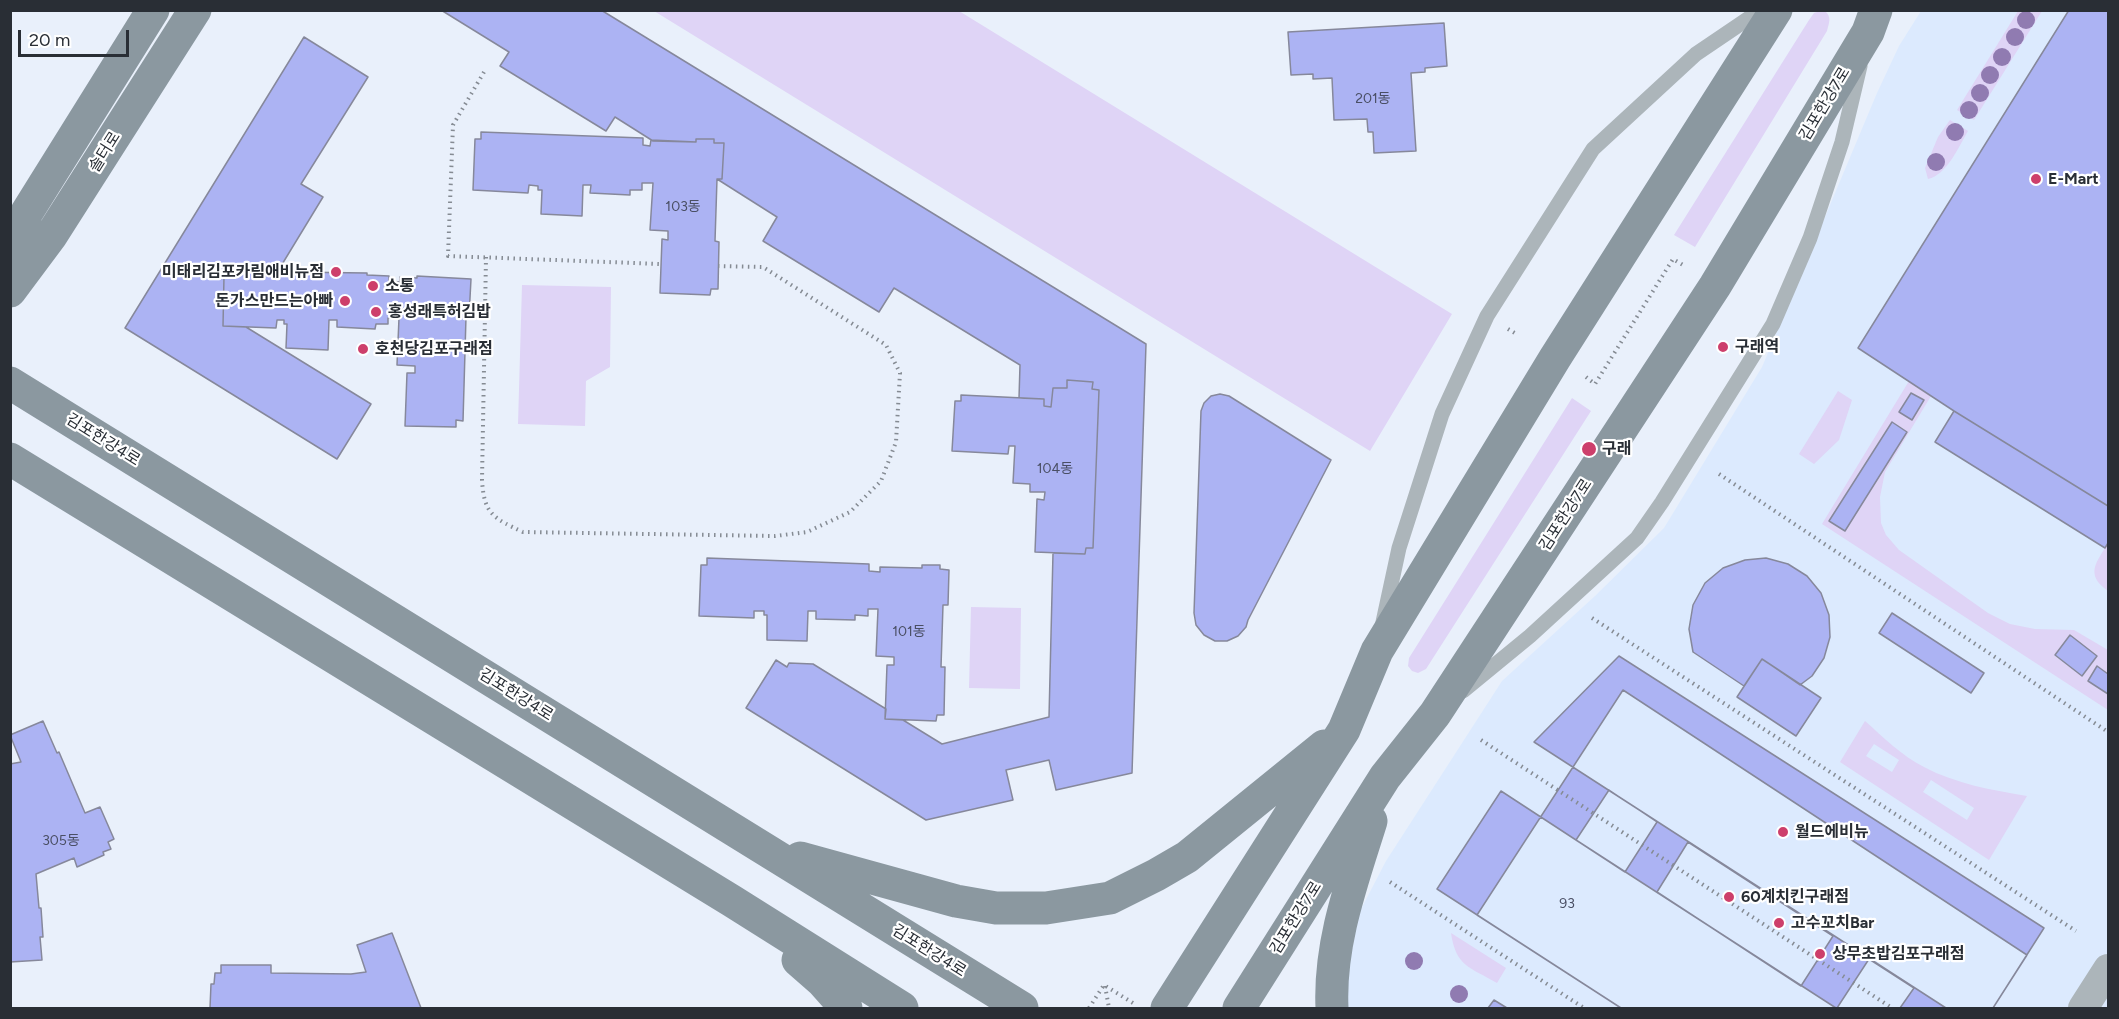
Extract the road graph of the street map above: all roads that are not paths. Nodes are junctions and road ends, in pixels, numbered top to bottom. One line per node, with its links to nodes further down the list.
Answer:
1 (153, 10): 6 (street, 솔터로)
2 (195, 10): 7 (street, 솔터로)
3 (1761, 10): 10 (lane)
4 (1776, 10): 10 (street)
5 (1876, 18): 11 (street, 김포한강7로); 11 (lane)
6 (10, 250)
7 (10, 291)
8 (10, 383): 14 (street, 김포한강4로)
9 (10, 459): 15 (street)
10 (1377, 651): 12 (street)
11 (1435, 714): 13 (street, 김포한강7로)
12 (1344, 730): 14 (street); 20 (street)
13 (1385, 777): 21 (street, 김포한강7로); 22 (street)
14 (766, 849): 19 (street, 김포한강4로)
15 (732, 901): 17 (street); 18 (street)
16 (2109, 969): 23 (street)
17 (846, 1008)
18 (902, 1008)
19 (1022, 1008)
20 (1167, 1008)
21 (1239, 1008)
22 (1332, 1008)
23 (2083, 1008)

